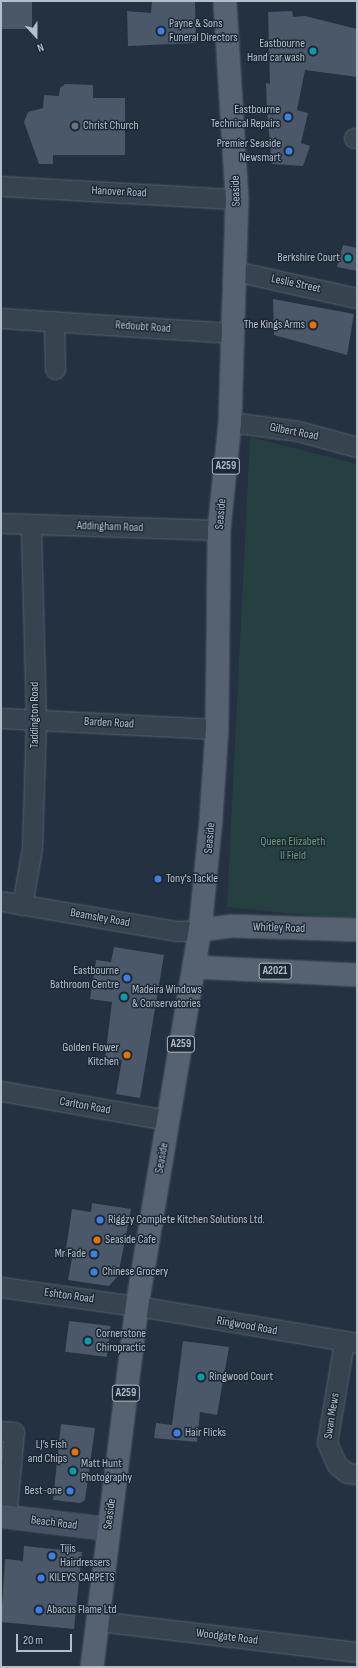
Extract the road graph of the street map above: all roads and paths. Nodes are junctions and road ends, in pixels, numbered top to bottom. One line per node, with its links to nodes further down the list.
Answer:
1 (225, 1): 3 (main road, Seaside / A259)
2 (1, 186): 3 (street, Hanover Road)
3 (237, 199): 4 (main road, Seaside / A259)
4 (235, 271): 5 (street, Leslie Street); 8 (main road, Seaside / A259)
5 (357, 298)
6 (1, 318): 7 (street, Redoubt Road)
7 (54, 321): 8 (street, Redoubt Road); 9 (street)
8 (232, 333): 10 (main road, Seaside / A259)
9 (55, 368)
10 (230, 422): 11 (street, Gilbert Road); 14 (main road, Seaside / A259)
11 (357, 446)
12 (1, 523): 13 (street, Addingham Road)
13 (31, 524): 14 (street, Addingham Road); 16 (street, Taddington Road)
14 (219, 530): 17 (main road, Seaside / A259)
15 (1, 718): 16 (street, Barden Road)
16 (36, 720): 17 (street, Barden Road); 19 (street, Taddington Road)
17 (217, 729): 20 (main road, Seaside / A259)
18 (1, 901): 19 (street, Beamsley Road)
19 (22, 905): 20 (street, Beamsley Road)
20 (200, 930): 21 (main road, Whitley Road); 22 (main road, Seaside / A259)
21 (357, 930)
22 (194, 967): 23 (main road, A2021); 25 (main road, Seaside / A259)
23 (357, 975)
24 (1, 1091): 25 (street, Carlton Road)
25 (168, 1120): 27 (main road, Seaside / A259)
26 (1, 1287): 27 (street, Eshton Road)
27 (137, 1306): 28 (street, Ringwood Road); 32 (main road, Seaside / A259)
28 (350, 1343): 30 (street, Swan Mews)
29 (1, 1431): 31 (street)
30 (357, 1474)
31 (4, 1517): 32 (main road, Beach Road)
32 (107, 1529): 33 (main road, Seaside / A259)
33 (97, 1621): 34 (street, Woodgate Road); 35 (main road, Seaside / A259)
34 (357, 1652)
35 (92, 1667)

